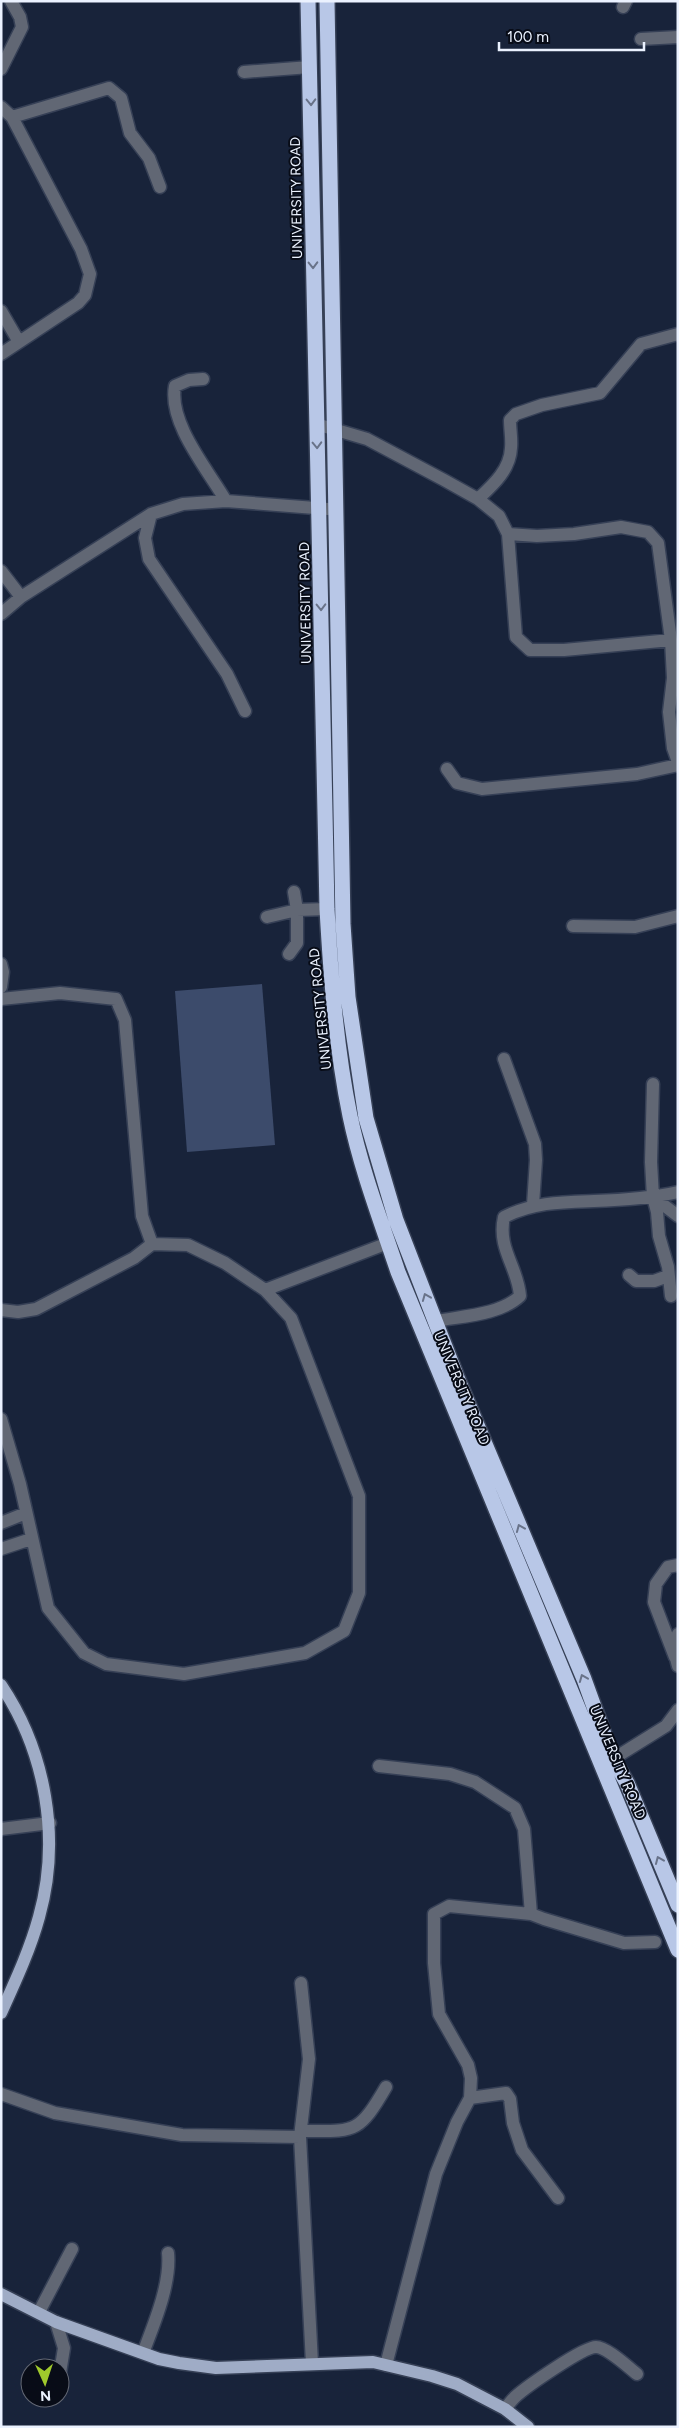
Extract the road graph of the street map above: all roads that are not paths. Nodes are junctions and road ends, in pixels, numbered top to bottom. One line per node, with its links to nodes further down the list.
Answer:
1 (11, 1): 7 (street)
2 (308, 1): 6 (highway, UNIVERSITY ROAD)
3 (327, 1): 18 (highway, UNIVERSITY ROAD)
4 (678, 37): 5 (street)
5 (642, 39)
6 (310, 67): 8 (street); 17 (highway, UNIVERSITY ROAD, one-way to 17)
7 (1, 69)
8 (244, 72)
9 (1, 108): 10 (street)
10 (12, 117): 11 (street); 14 (street)
11 (160, 188)
12 (1, 311): 14 (street)
13 (678, 334): 19 (street)
14 (19, 342): 15 (street)
15 (1, 354)
16 (202, 379): 20 (street)
17 (316, 424): 18 (street); 21 (highway, UNIVERSITY ROAD, one-way to 21)
18 (335, 429): 19 (street); 22 (highway, UNIVERSITY ROAD)
19 (478, 499): 24 (street)
20 (226, 501): 21 (street); 23 (street)
21 (319, 509): 22 (street); 33 (highway, UNIVERSITY ROAD, one-way to 33)
22 (335, 510): 55 (highway, UNIVERSITY ROAD, one-way to 22)
23 (151, 514): 26 (street); 29 (street)
24 (508, 534): 28 (street); 28 (street)
25 (1, 571): 26 (street)
26 (21, 597): 27 (street)
27 (1, 614)
28 (671, 640): 30 (street)
29 (244, 711)
30 (678, 764): 31 (street)
31 (446, 768)
32 (294, 892): 34 (street)
33 (328, 909): 34 (street); 48 (highway, UNIVERSITY ROAD)
34 (297, 910): 36 (street); 38 (street)
35 (678, 916): 37 (street)
36 (267, 917)
37 (573, 926)
38 (289, 954)
39 (1, 964): 40 (street)
40 (1, 987)
41 (1, 999): 49 (street)
42 (504, 1059): 46 (street)
43 (653, 1084): 45 (street)
44 (678, 1192): 45 (street)
45 (653, 1197): 46 (street); 47 (street); 51 (street)
46 (533, 1205): 55 (street)
47 (678, 1216)
48 (388, 1243): 52 (street); 57 (highway, UNIVERSITY ROAD)
49 (152, 1244): 52 (street); 54 (street)
50 (628, 1275): 51 (street)
51 (668, 1276): 53 (street)
52 (265, 1290): 61 (street)
53 (671, 1296)
54 (1, 1310)
55 (436, 1321): 56 (highway, UNIVERSITY ROAD)
56 (458, 1380): 57 (highway); 68 (highway, UNIVERSITY ROAD, one-way to 56)
57 (444, 1386): 75 (highway, UNIVERSITY ROAD)
58 (1, 1419): 59 (street)
59 (26, 1513): 60 (street); 61 (street)
60 (1, 1523)
61 (31, 1539): 62 (street)
62 (1, 1549)
63 (678, 1566): 65 (street)
64 (678, 1634): 65 (street)
65 (676, 1662)
66 (1, 1685): 70 (main road)
67 (678, 1710): 68 (street)
68 (613, 1759): 72 (highway, UNIVERSITY ROAD, one-way to 68)
69 (378, 1766): 73 (street)
70 (50, 1823): 71 (street); 77 (main road)
71 (1, 1829)
72 (678, 1905)
73 (531, 1914): 74 (street); 80 (street)
74 (656, 1942)
75 (678, 1950)
76 (301, 1983): 81 (street)
77 (1, 2013)
78 (386, 2087): 81 (street)
79 (1, 2094): 81 (street)
80 (470, 2098): 82 (street); 91 (street)
81 (301, 2134): 90 (street)
82 (558, 2198)
83 (72, 2249): 86 (street)
84 (168, 2253): 88 (street)
85 (1, 2294): 86 (main road)
86 (39, 2312): 87 (main road)
87 (56, 2322): 88 (main road); 89 (street)
88 (143, 2353): 90 (main road)
89 (62, 2358)
90 (312, 2363): 91 (main road)
91 (386, 2365): 93 (main road)
92 (637, 2374): 93 (street)
93 (505, 2409): 94 (main road)
94 (528, 2427)

